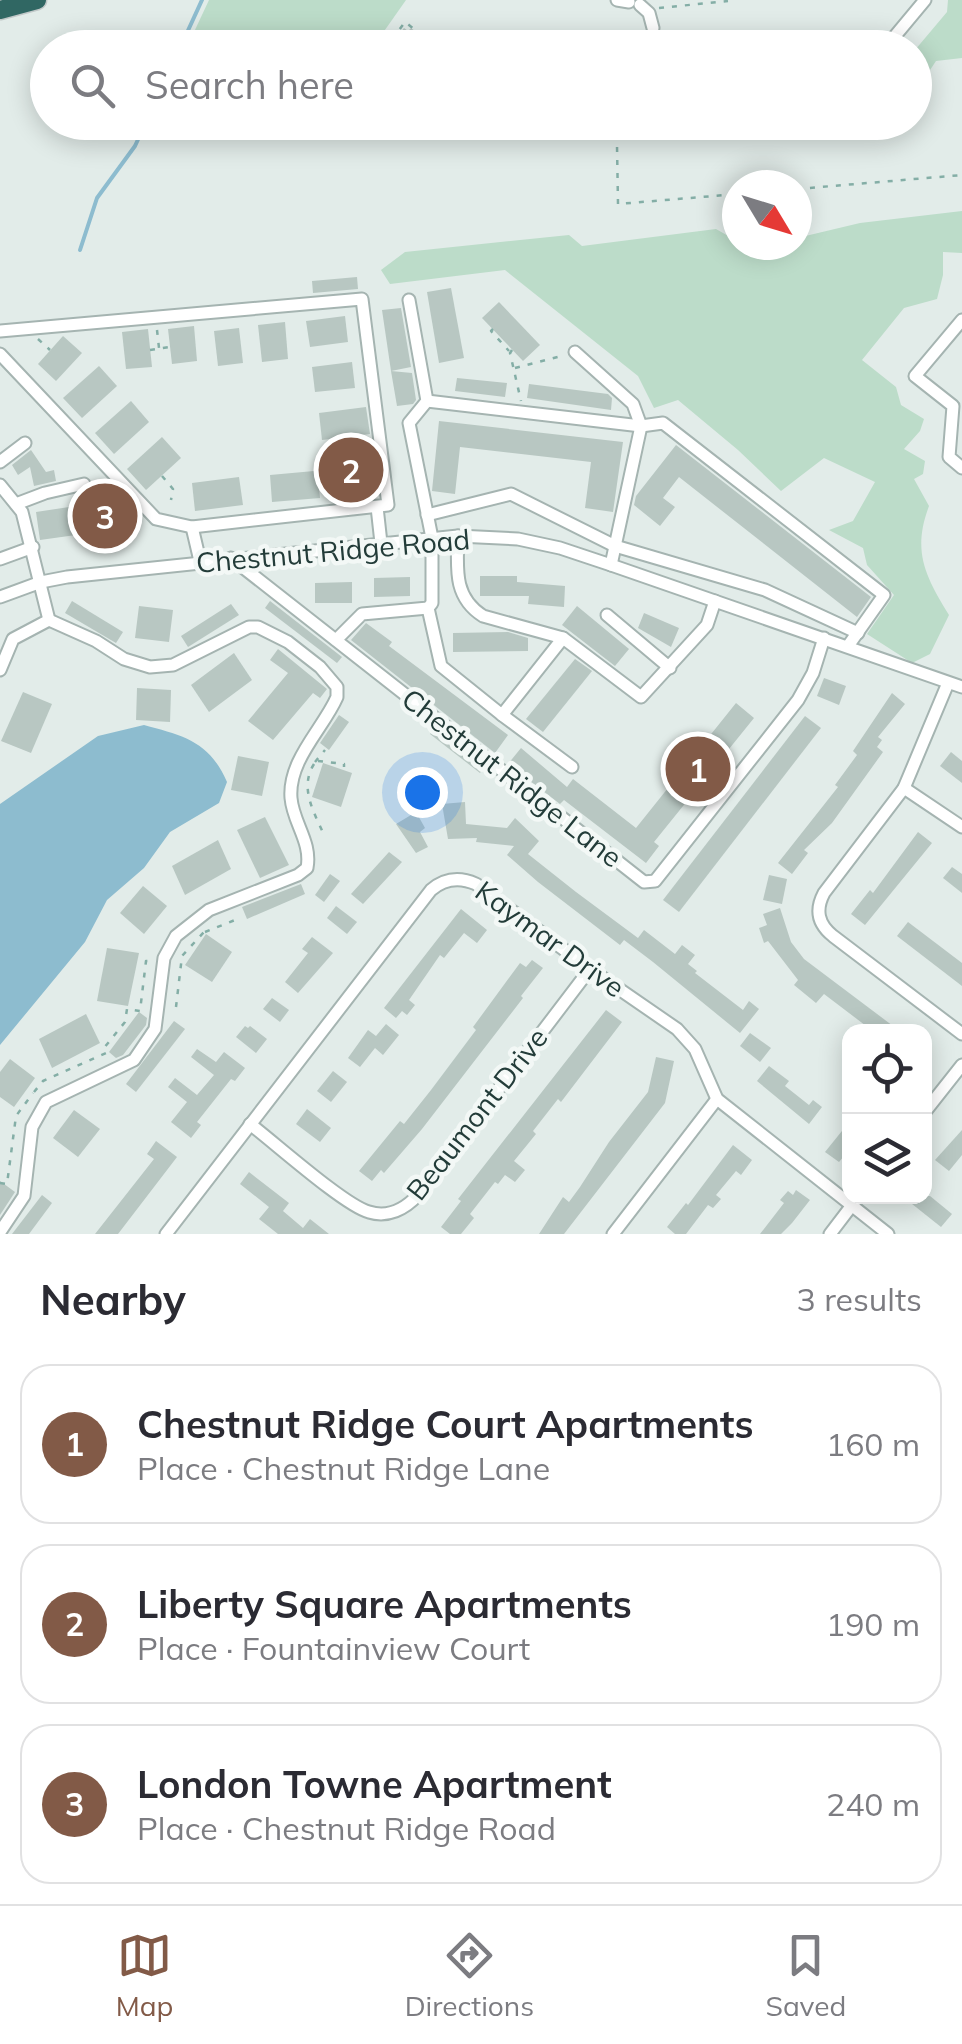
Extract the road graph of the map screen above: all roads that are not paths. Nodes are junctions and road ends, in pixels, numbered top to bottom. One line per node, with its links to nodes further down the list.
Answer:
1 (12, 0): 5 (highway)
2 (38, 0): 5 (highway)
3 (925, 0): 7 (street)
4 (634, 3): 6 (street)
5 (0, 8)
6 (653, 28)
7 (900, 30)
8 (410, 300): 13 (street)
9 (962, 320): 17 (street)
10 (0, 331): 21 (street)
11 (571, 353): 14 (street)
12 (0, 354): 23 (street)
13 (427, 401): 14 (street); 22 (street)
14 (641, 426): 27 (street); 39 (street)
15 (25, 443): 16 (street)
16 (0, 462)
17 (962, 468)
18 (84, 484): 20 (street)
19 (0, 486): 20 (street)
20 (16, 504): 28 (street)
21 (377, 506): 23 (street); 26 (street)
22 (427, 516): 25 (street); 27 (street)
23 (192, 527): 31 (street)
24 (458, 536): 25 (street, Chestnut Ridge Road); 32 (street, Chestnut Ridge Road); 40 (street)
25 (432, 538): 26 (street, Chestnut Ridge Road); 36 (street)
26 (381, 543): 29 (street, Chestnut Ridge Road)
27 (615, 546): 32 (street); 39 (street)
28 (33, 547): 30 (street); 33 (street)
29 (231, 558): 31 (street, Chestnut Ridge Road); 42 (street, Chestnut Ridge Lane)
30 (0, 559)
31 (200, 561): 33 (street, Chestnut Ridge Road)
32 (611, 564): 35 (street, Chestnut Ridge Road)
33 (41, 582): 34 (street, Chestnut Ridge Road); 38 (street)
34 (0, 598)
35 (715, 600): 41 (street, Chestnut Ridge Road); 44 (street)
36 (428, 608): 42 (street); 48 (street)
37 (607, 615): 44 (street)
38 (48, 620): 45 (street); 61 (street)
39 (858, 632): 43 (street)
40 (563, 638): 44 (street); 48 (street)
41 (824, 638): 42 (street, Chestnut Ridge Lane); 43 (street, Chestnut Ridge Road)
42 (336, 640)
43 (848, 646): 46 (street, Chestnut Ridge Road)
44 (670, 668)
45 (0, 670)
46 (948, 683): 47 (street, Chestnut Ridge Road); 50 (street)
47 (962, 688)
48 (502, 715): 49 (street)
49 (572, 767)
50 (904, 788): 51 (street); 53 (street)
51 (962, 827)
52 (590, 969): 55 (street, Kaymar Drive); 57 (street, Kaymar Drive); 57 (street, Beaumont Drive)
53 (962, 1034)
54 (962, 1065): 56 (street)
55 (717, 1100): 58 (street, Kaymar Drive); 63 (street)
56 (932, 1103)
57 (250, 1124): 62 (street, Kaymar Drive)
58 (842, 1191)
59 (854, 1204): 64 (street)
60 (859, 1204): 65 (street, Kaymar Drive)
61 (0, 1232)
62 (166, 1234)
63 (613, 1234)
64 (830, 1234)
65 (888, 1234)

